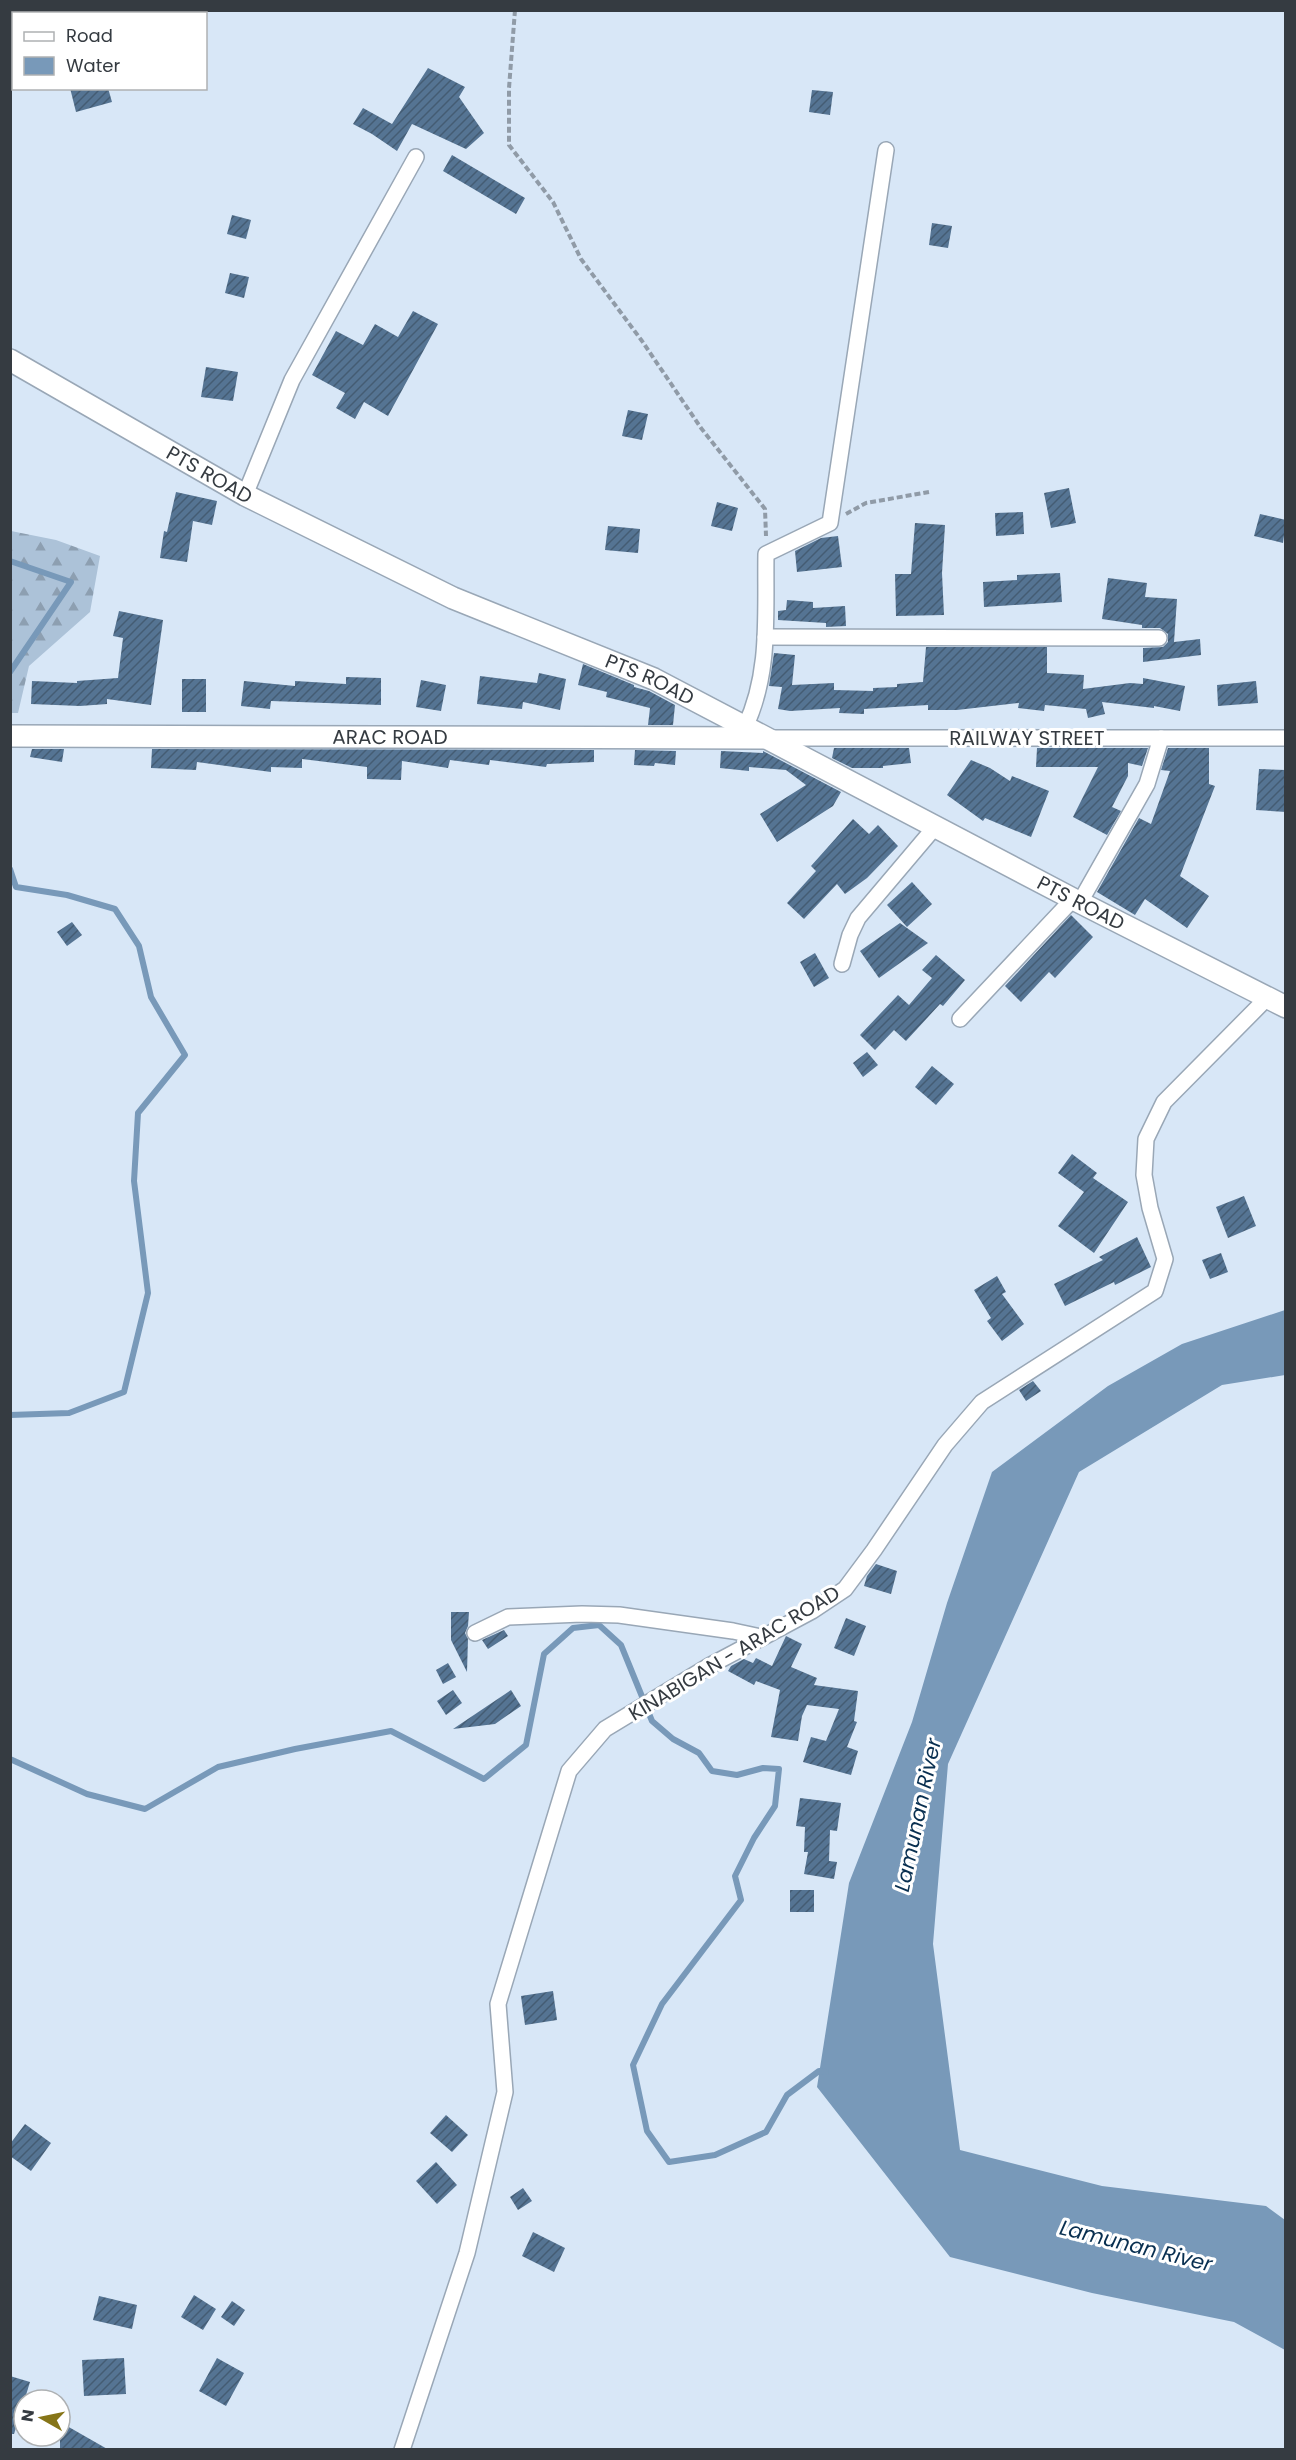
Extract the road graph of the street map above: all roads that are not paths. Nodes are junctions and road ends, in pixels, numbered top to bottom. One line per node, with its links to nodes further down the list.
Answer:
1 (886, 150): 5 (street)
2 (416, 157): 4 (street)
3 (10, 360): 4 (main road, PTS ROAD)
4 (245, 495): 7 (main road, PTS ROAD)
5 (765, 638): 6 (street); 7 (street)
6 (1159, 638)
7 (745, 727): 9 (main road, PTS ROAD)
8 (13, 736): 9 (main road, ARAC ROAD)
9 (768, 738): 10 (street, RAILWAY STREET); 12 (main road, PTS ROAD)
10 (1161, 738): 11 (street, RAILWAY STREET); 13 (street)
11 (1286, 738)
12 (935, 827): 13 (main road, PTS ROAD); 14 (street)
13 (1077, 901): 15 (main road, PTS ROAD); 16 (street)
14 (842, 964)
15 (1276, 1002): 18 (street, KINABIGAN - ARAC ROAD)
16 (960, 1019)
17 (475, 1633): 18 (street)
18 (761, 1637): 19 (street, KINABIGAN - ARAC ROAD)
19 (402, 2450)

